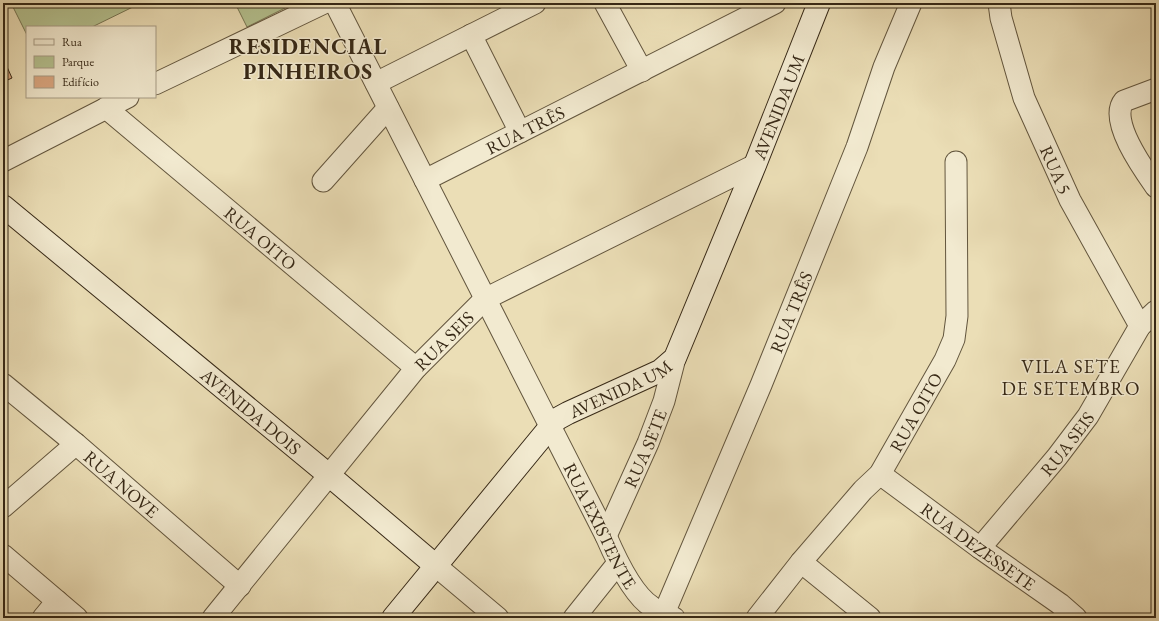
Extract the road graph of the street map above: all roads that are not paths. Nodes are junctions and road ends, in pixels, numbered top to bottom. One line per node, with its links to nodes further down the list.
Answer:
1 (324, 3): 12 (street)
2 (335, 3): 11 (street, RUA EXISTENTE)
3 (535, 3): 9 (street)
4 (606, 3): 10 (street)
5 (820, 3): 20 (street, AVENIDA UM)
6 (910, 3): 44 (street, RUA TRÊS)
7 (999, 3): 27 (street, RUA 5)
8 (764, 6): 10 (street, RUA TRÊS)
9 (471, 35): 11 (street); 17 (street)
10 (642, 71): 17 (street, RUA TRÊS)
11 (376, 83): 16 (street, RUA EXISTENTE)
12 (156, 84)
13 (1156, 89): 23 (street)
14 (126, 98): 15 (street)
15 (106, 108): 18 (street); 29 (street, RUA OITO)
16 (388, 108): 21 (street, RUA EXISTENTE); 22 (street)
17 (520, 132): 21 (street, RUA TRÊS)
18 (3, 161)
19 (956, 162): 33 (street, RUA OITO)
20 (756, 165): 25 (street, RUA SEIS); 28 (street, AVENIDA UM)
21 (425, 180): 25 (street, RUA EXISTENTE)
22 (323, 181)
23 (1156, 187)
24 (3, 206): 34 (street, AVENIDA DOIS)
25 (485, 299): 29 (street, RUA SEIS); 31 (street, RUA EXISTENTE)
26 (1156, 311): 27 (street, RUA SEIS)
27 (1140, 326): 37 (street, RUA SEIS)
28 (675, 358): 31 (street, AVENIDA UM); 36 (street, RUA SETE)
29 (416, 368): 34 (street, RUA SEIS)
30 (3, 384): 32 (street, RUA NOVE)
31 (550, 427): 36 (street, RUA EXISTENTE); 41 (street, AVENIDA UM)
32 (76, 444): 35 (street); 42 (street, RUA NOVE)
33 (880, 474): 37 (street, RUA DEZESSETE); 39 (street, RUA OITO)
34 (330, 476): 41 (street, AVENIDA DOIS); 42 (street, RUA SEIS)
35 (3, 507)
36 (606, 536): 40 (street, RUA EXISTENTE)
37 (980, 548): 53 (street, RUA DEZESSETE)
38 (3, 555): 43 (street)
39 (801, 562): 51 (street, RUA OITO); 52 (street)
40 (618, 563): 44 (street, RUA EXISTENTE); 50 (street)
41 (436, 566): 48 (street, AVENIDA UM); 49 (street, AVENIDA DOIS)
42 (240, 586): 47 (street, RUA SEIS)
43 (57, 601): 45 (street); 46 (street)
44 (667, 617)
45 (43, 618)
46 (77, 618)
47 (212, 618)
48 (393, 618)
49 (498, 618)
50 (574, 618)
51 (757, 618)
52 (870, 618)
53 (1076, 618)

